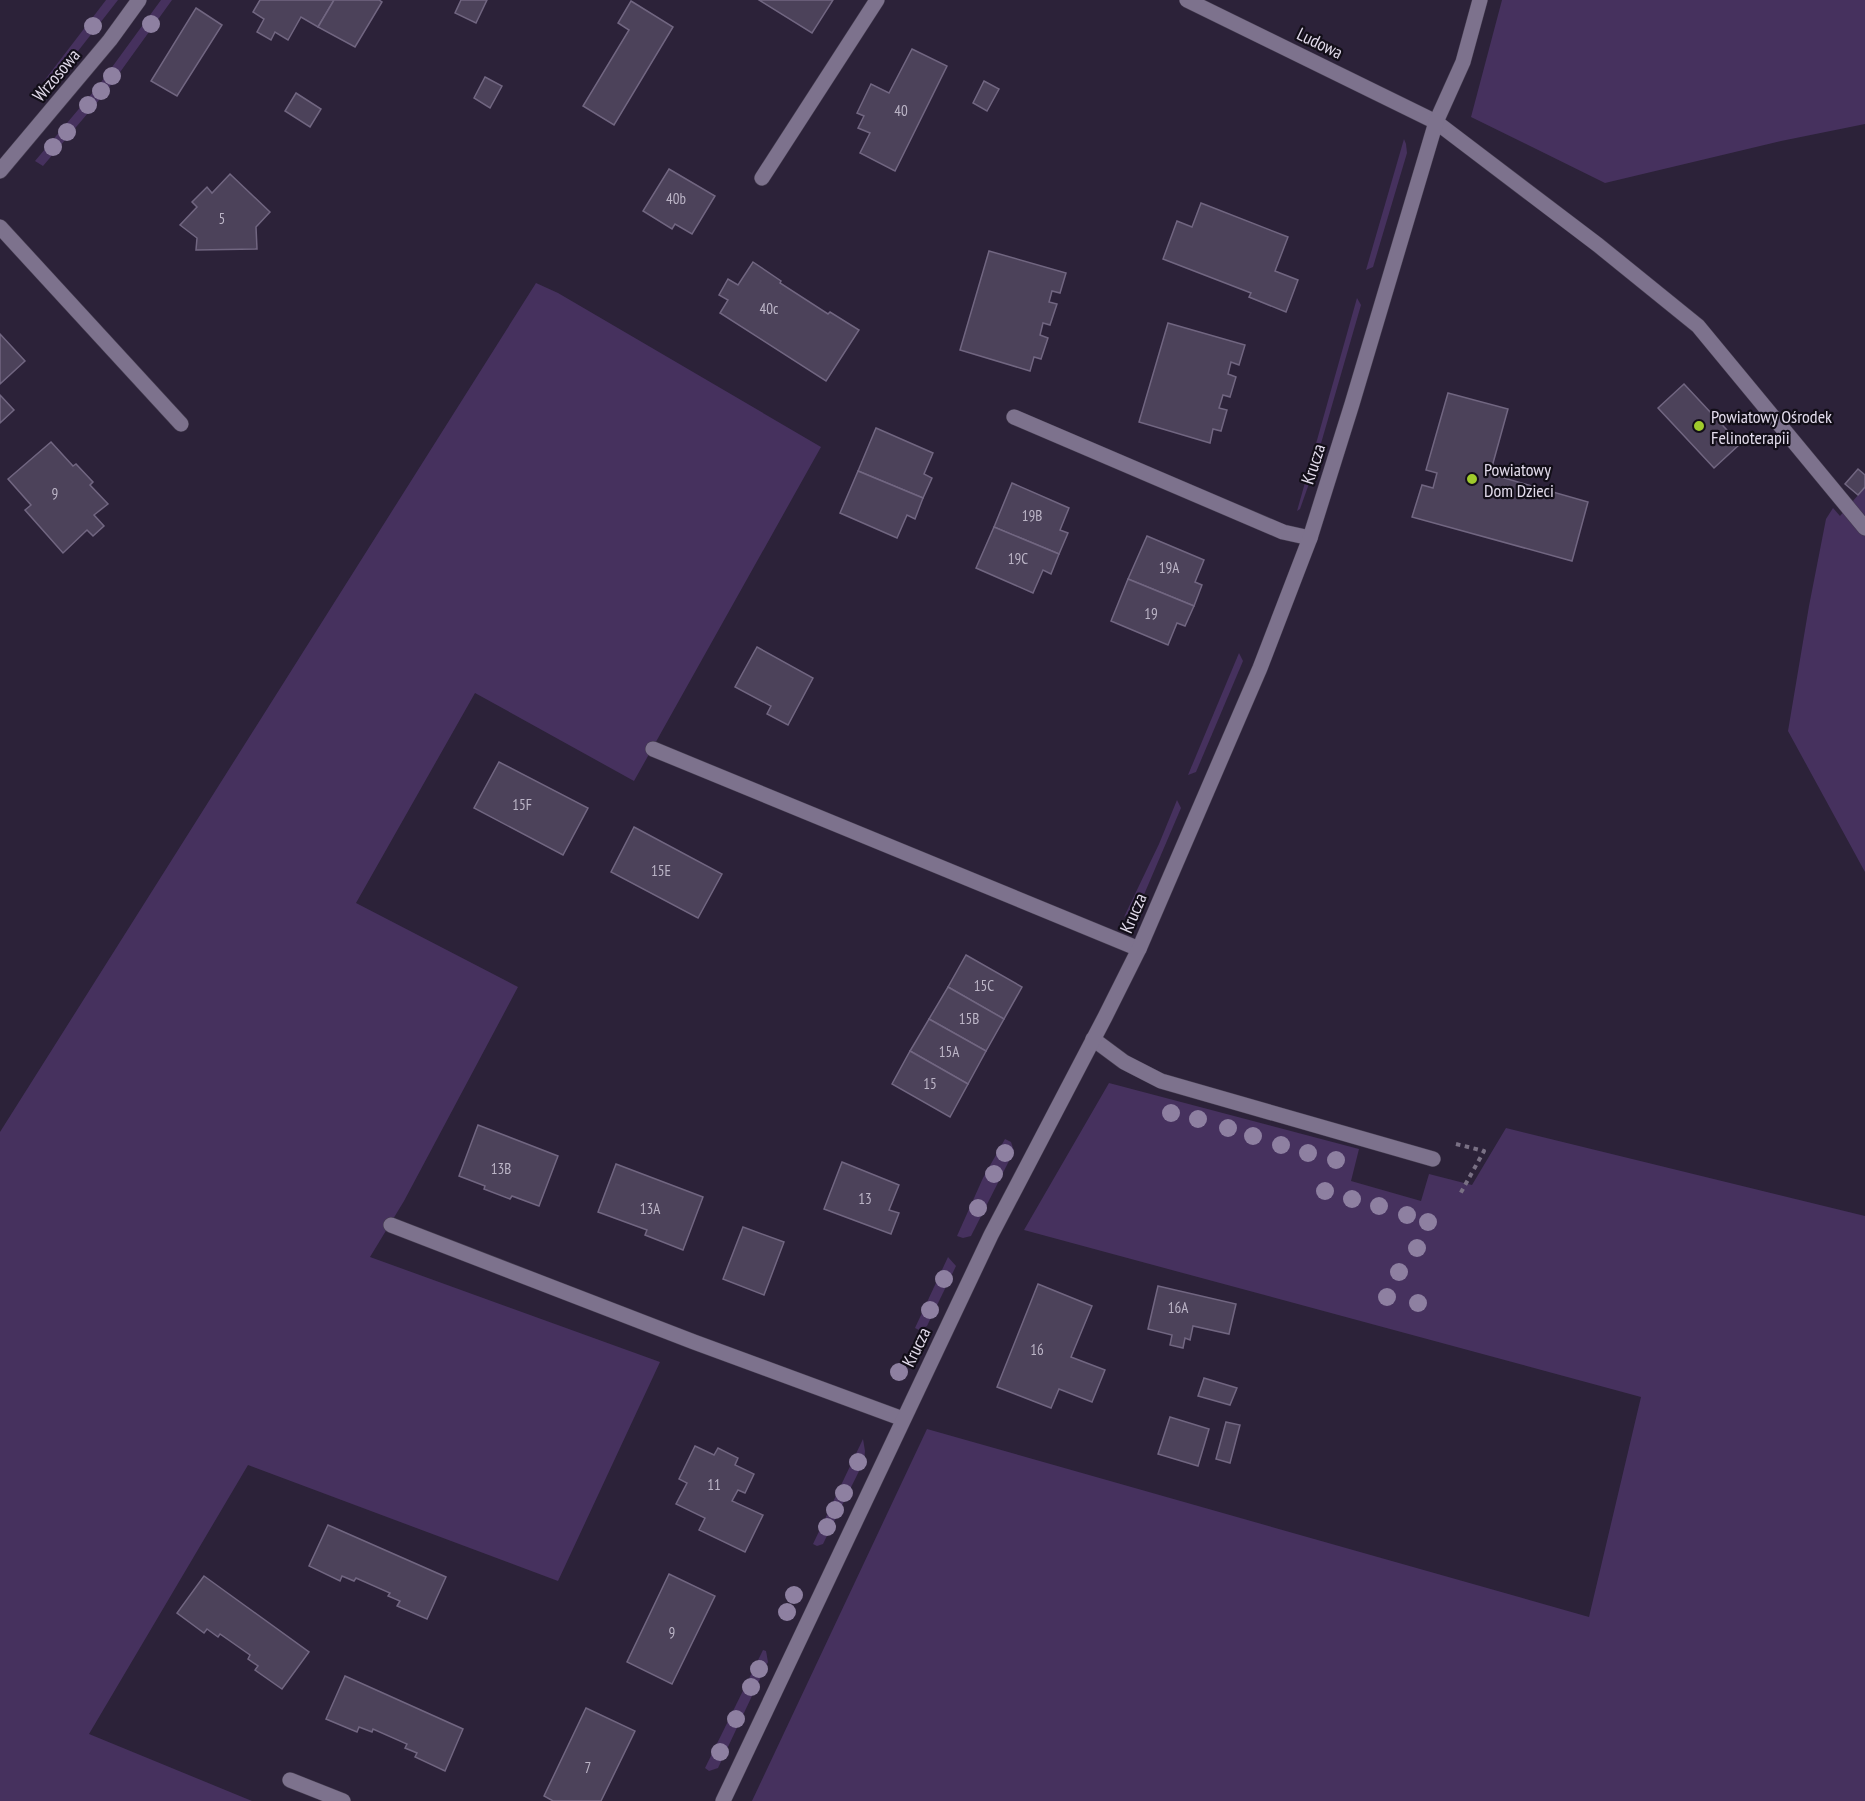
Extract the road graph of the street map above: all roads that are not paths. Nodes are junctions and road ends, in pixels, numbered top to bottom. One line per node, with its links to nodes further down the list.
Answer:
1 (139, 0): 6 (street, Wrzosowa)
2 (877, 0): 7 (street)
3 (1187, 0): 5 (street, Ludowa)
4 (1480, 0): 5 (street, Krucza)
5 (1436, 122): 11 (street, Ludowa); 12 (street, Krucza)
6 (0, 171)
7 (762, 178)
8 (0, 227): 10 (street)
9 (1014, 417): 12 (street)
10 (181, 424)
11 (1865, 528)
12 (1310, 538): 14 (street, Krucza)
13 (653, 749): 14 (street)
14 (1139, 949): 15 (street, Krucza)
15 (1093, 1039): 16 (street); 18 (street, Krucza)
16 (1433, 1159)
17 (391, 1225): 18 (street)
18 (903, 1419): 21 (street, Krucza)
19 (290, 1780): 20 (street)
20 (343, 1801)
21 (723, 1801)

